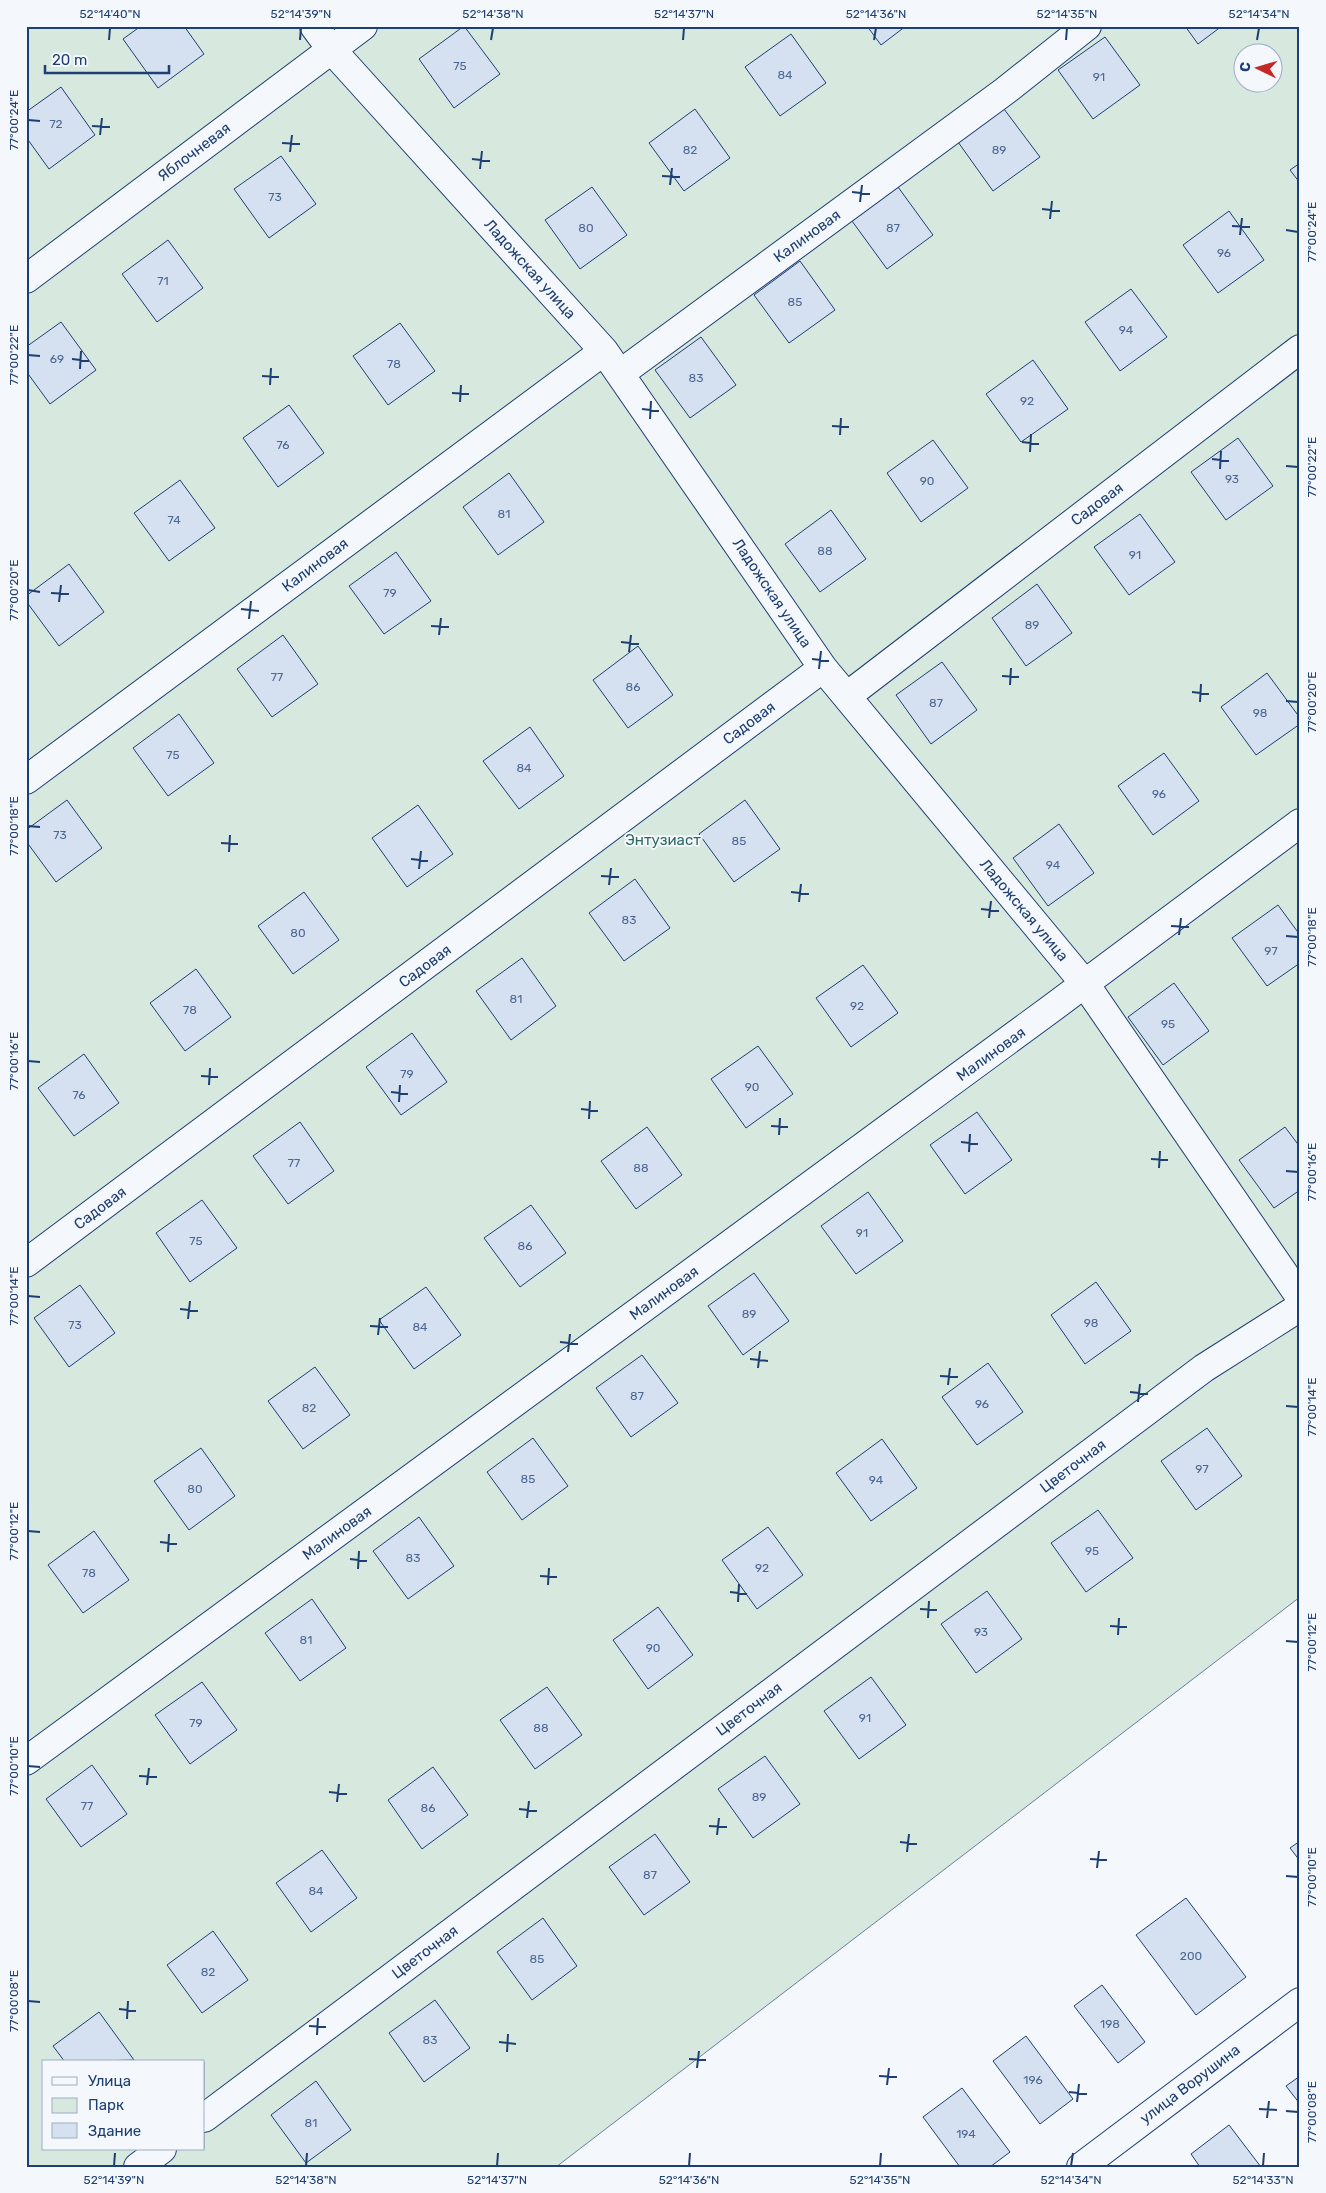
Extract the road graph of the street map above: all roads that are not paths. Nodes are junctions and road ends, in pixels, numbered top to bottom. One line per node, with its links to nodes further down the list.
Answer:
1 (314, 26): 4 (street, Ладожская улица)
2 (363, 26): 4 (street, Яблочневая)
3 (1088, 26): 8 (street, Калиновая)
4 (331, 49): 5 (street, Яблочневая); 7 (street, Ладожская улица)
5 (26, 279)
6 (1300, 349): 10 (street, Садовая)
7 (604, 351): 8 (street, Ладожская улица); 11 (street, Калиновая)
8 (621, 373): 9 (street, Ладожская улица)
9 (823, 668): 10 (street, Ладожская улица); 14 (street, Садовая)
10 (847, 696): 13 (street, Ладожская улица)
11 (26, 780)
12 (1300, 823): 13 (street, Малиновая)
13 (1085, 984): 15 (street, Ладожская улица); 17 (street, Малиновая)
14 (26, 1263)
15 (1300, 1297)
16 (1300, 1307): 19 (street, Цветочная)
17 (26, 1761)
18 (1300, 2002): 22 (street, улица Ворушина)
19 (205, 2117)
20 (161, 2150): 21 (street)
21 (138, 2167)
22 (1081, 2167)

